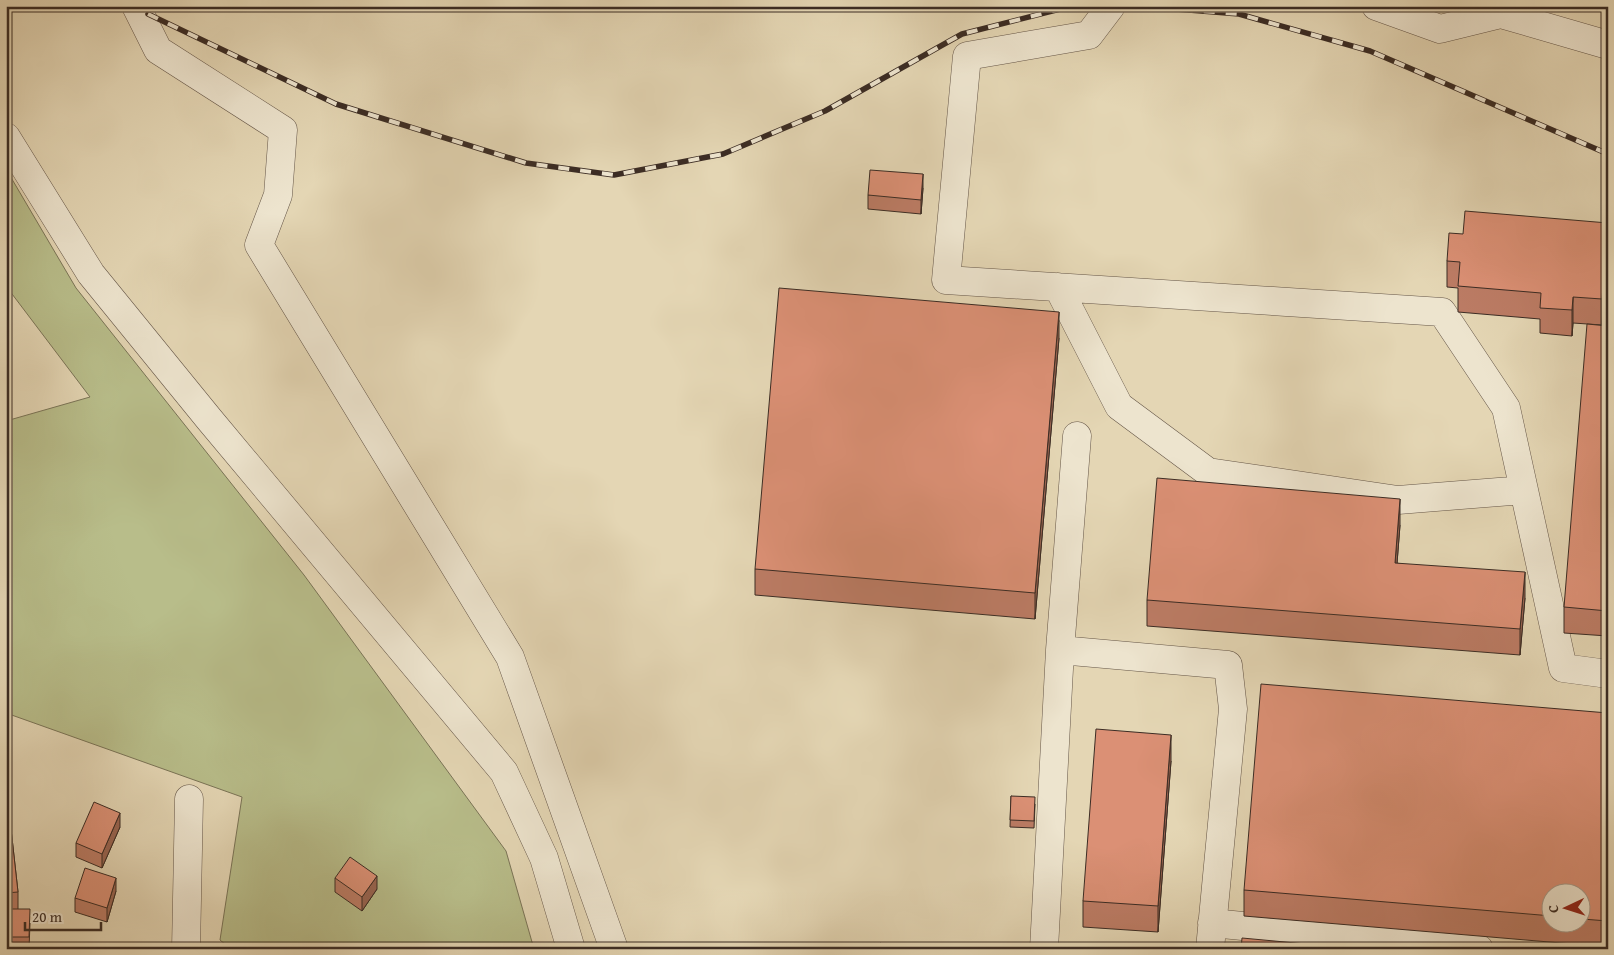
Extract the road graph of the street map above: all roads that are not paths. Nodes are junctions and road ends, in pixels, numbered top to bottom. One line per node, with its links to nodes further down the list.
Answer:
1 (136, 6): 15 (lane)
2 (1111, 6): 6 (lane)
3 (1376, 6): 4 (lane)
4 (1608, 45)
5 (6, 137): 14 (lane)
6 (1058, 287): 8 (lane); 8 (lane)
7 (1076, 436): 9 (lane)
8 (1524, 490): 10 (lane)
9 (1060, 650): 12 (lane); 16 (lane)
10 (1608, 674)
11 (189, 799): 13 (lane)
12 (1211, 936): 17 (lane)
13 (186, 949)
14 (571, 949)
15 (614, 949)
16 (1044, 949)
17 (1479, 949)

